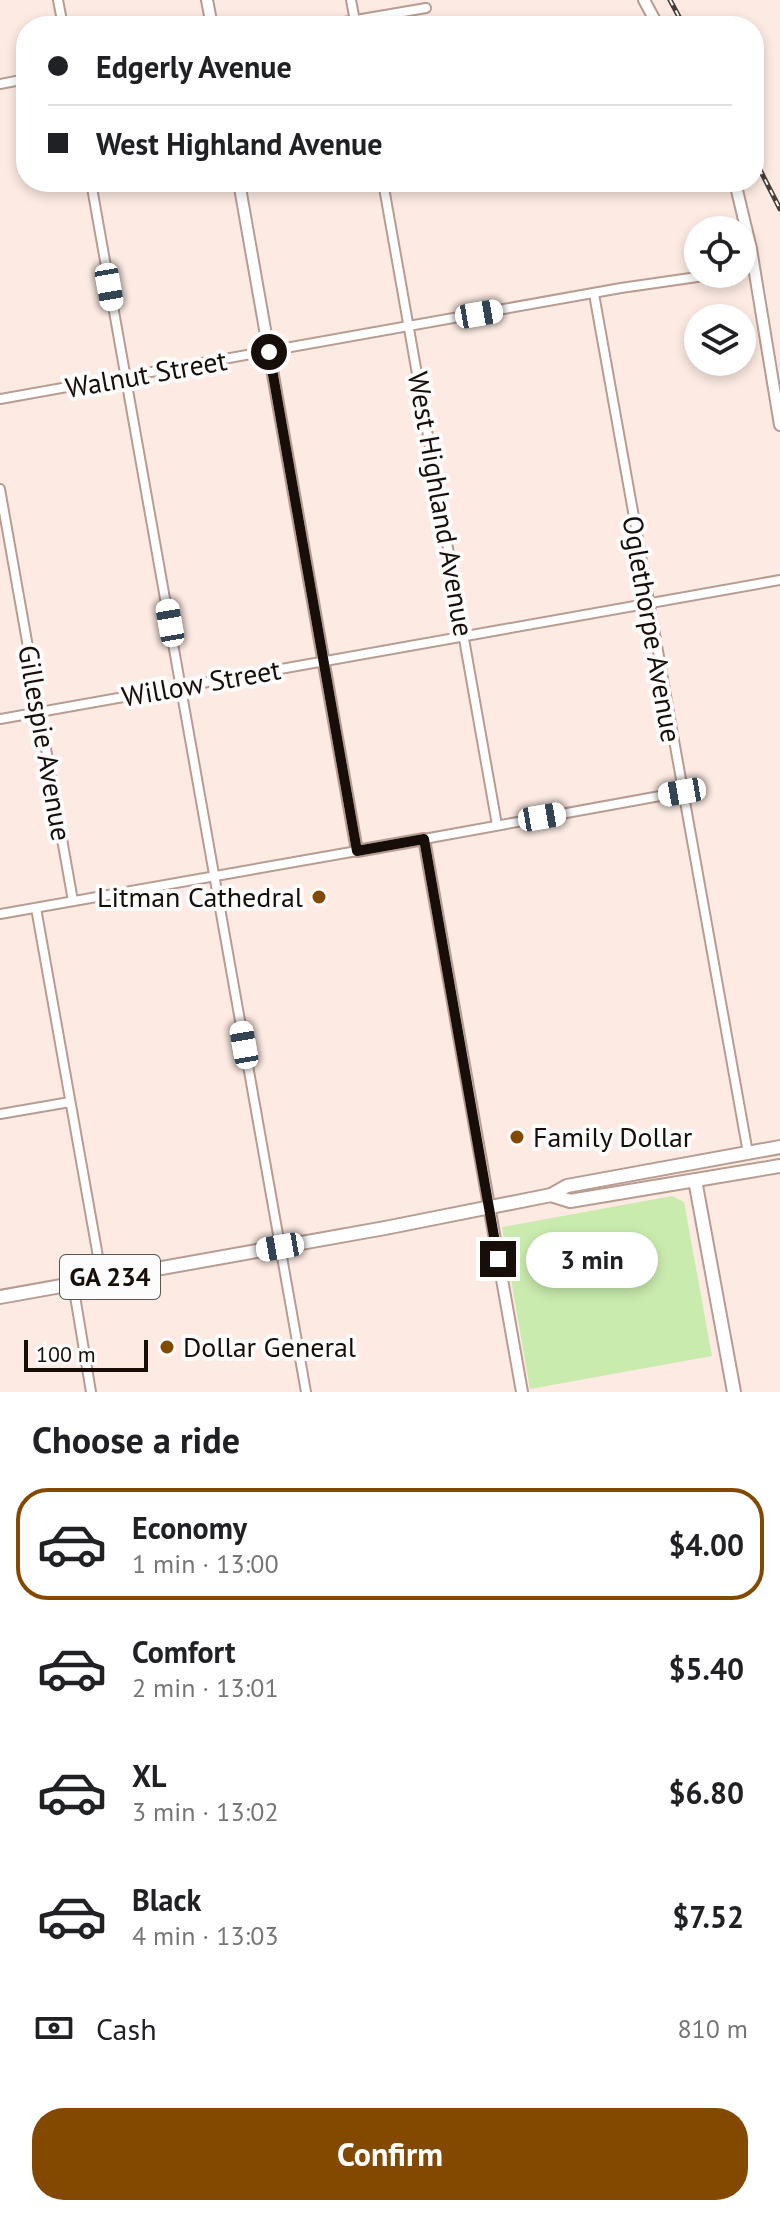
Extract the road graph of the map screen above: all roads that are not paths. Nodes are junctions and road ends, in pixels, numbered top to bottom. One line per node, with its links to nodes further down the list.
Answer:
1 (426, 8): 2 (street)
2 (388, 16)
3 (93, 192): 13 (street)
4 (241, 192): 12 (street)
5 (385, 192): 11 (street, West Highland Avenue)
6 (738, 192): 7 (street)
7 (744, 216)
8 (684, 279): 10 (street, Walnut Street)
9 (752, 288): 15 (street)
10 (594, 294): 11 (street, Walnut Street); 18 (street, Oglethorpe Avenue)
11 (409, 328): 12 (street, Walnut Street); 19 (street, West Highland Avenue)
12 (269, 352): 13 (street, Walnut Street); 20 (street)
13 (126, 378): 14 (street, Walnut Street); 21 (street)
14 (0, 399)
15 (780, 425)
16 (0, 489): 22 (street, Gillespie Avenue)
17 (780, 580): 18 (street, Willow Street)
18 (647, 603): 19 (street, Willow Street); 24 (street, Oglethorpe Avenue)
19 (464, 636): 20 (street, Willow Street); 25 (street, West Highland Avenue)
20 (324, 662): 21 (street, Willow Street); 27 (street)
21 (181, 684): 22 (street, Willow Street); 28 (street)
22 (39, 712): 23 (street, Willow Street); 29 (street, Gillespie Avenue)
23 (0, 719)
24 (682, 792): 25 (street); 35 (street, Oglethorpe Avenue)
25 (497, 825): 26 (street)
26 (424, 839): 27 (street); 41 (street)
27 (357, 851): 28 (street)
28 (214, 876): 29 (street); 42 (street)
29 (73, 901): 30 (street)
30 (36, 908): 31 (street); 32 (street)
31 (0, 914)
32 (70, 1102): 33 (street); 43 (street)
33 (0, 1114)
34 (780, 1147): 35 (main road)
35 (748, 1153): 36 (main road)
36 (717, 1158): 38 (main road, GA 234); 39 (main road)
37 (780, 1166): 39 (main road)
38 (665, 1168): 39 (main road); 40 (main road, GA 234)
39 (695, 1180): 40 (main road, GA 234); 49 (main road)
40 (551, 1195): 41 (main road, GA 234)
41 (488, 1207): 42 (main road, GA 234); 48 (street)
42 (280, 1247): 43 (main road, GA 234); 47 (street)
43 (102, 1279): 44 (main road, GA 234)
44 (73, 1284): 45 (main road, GA 234); 46 (street)
45 (0, 1297)
46 (91, 1392)
47 (306, 1392)
48 (522, 1392)
49 (734, 1392)

